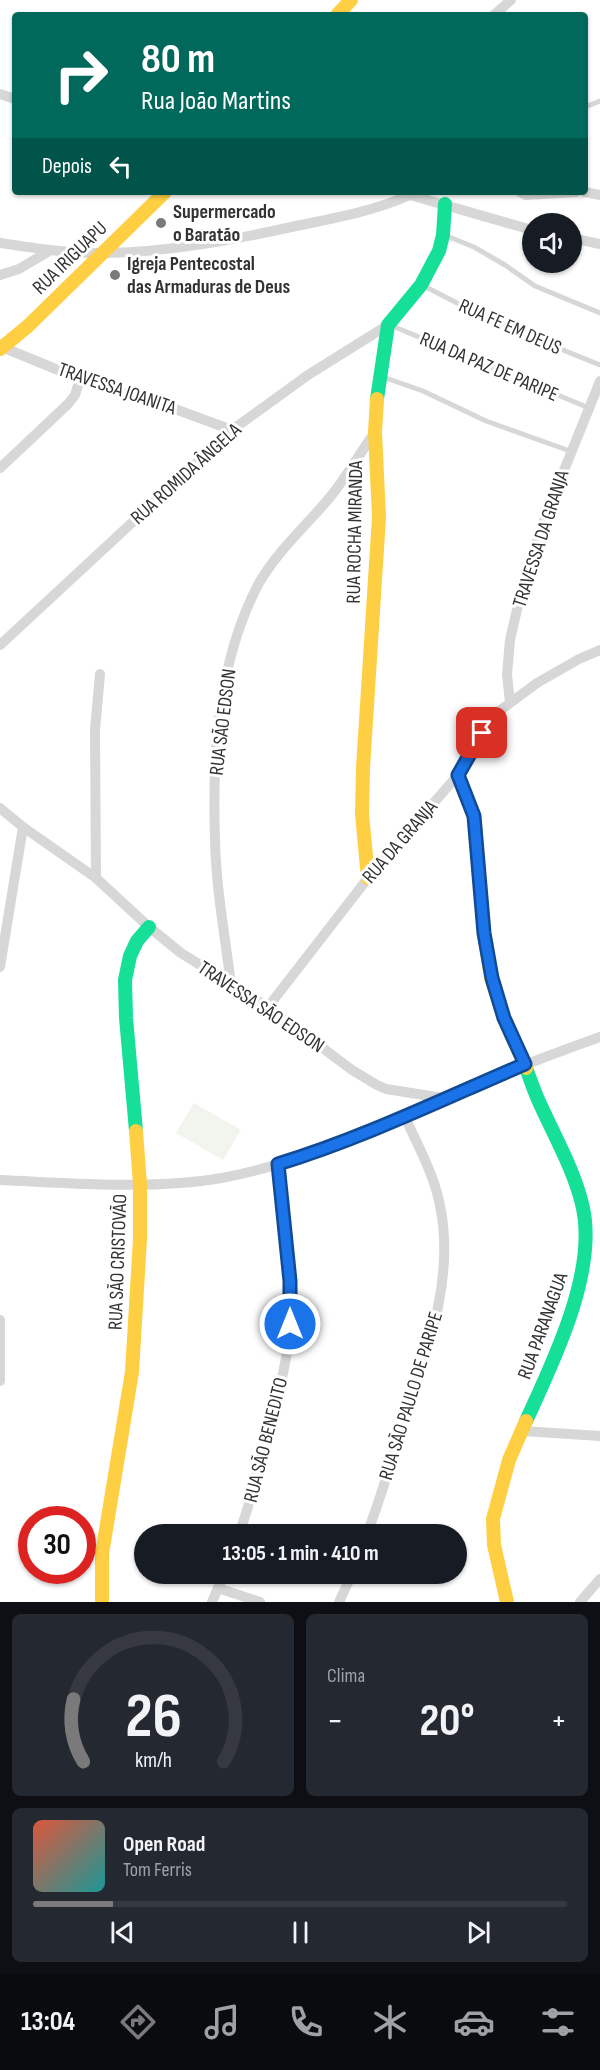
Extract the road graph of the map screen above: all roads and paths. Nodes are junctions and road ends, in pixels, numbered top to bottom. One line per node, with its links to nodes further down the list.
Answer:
1 (351, 0): 3 (street)
2 (511, 0): 4 (street)
3 (340, 12)
4 (497, 12)
5 (162, 195): 15 (street, RUA IRIGUAPU)
6 (407, 195): 15 (street)
7 (417, 195): 8 (street)
8 (445, 204): 9 (street); 10 (street, RUA ROCHA MIRANDA)
9 (522, 227)
10 (443, 234): 17 (street, RUA ROCHA MIRANDA); 18 (lane)
11 (582, 240): 13 (street)
12 (0, 243): 14 (street)
13 (600, 244)
14 (51, 250): 15 (street); 16 (street)
15 (103, 253): 20 (street, RUA IRIGUAPU)
16 (0, 275)
17 (421, 285): 19 (street, RUA ROCHA MIRANDA); 21 (lane, RUA FE EM DEUS)
18 (600, 313)
19 (388, 325): 22 (street, RUA ROCHA MIRANDA); 25 (lane, RUA DA PAZ DE PARIPE); 26 (street, RUA ROMIDA ÂNGELA)
20 (1, 348): 23 (street, TRAVESSA JOANITA)
21 (600, 365)
22 (379, 376): 27 (street, RUA ROCHA MIRANDA); 28 (lane)
23 (80, 379): 26 (street, TRAVESSA JOANITA); 29 (street)
24 (600, 381): 25 (street, TRAVESSA DA GRANJA)
25 (589, 409): 28 (street, TRAVESSA DA GRANJA)
26 (232, 430): 30 (street, RUA ROMIDA ÂNGELA)
27 (375, 432): 38 (street, RUA ROCHA MIRANDA); 41 (street, RUA SÃO EDSON)
28 (570, 451): 33 (street, TRAVESSA DA GRANJA)
29 (0, 468)
30 (0, 645)
31 (600, 650): 33 (street, RUA DA GRANJA)
32 (100, 674): 37 (street)
33 (510, 702): 34 (street, RUA DA GRANJA)
34 (458, 775): 38 (street, RUA DA GRANJA); 44 (street, RUA PARANAGUA)
35 (0, 808): 36 (street, TRAVESSA SÃO EDSON)
36 (22, 827): 37 (street, TRAVESSA SÃO EDSON); 40 (street)
37 (96, 878): 39 (street, TRAVESSA SÃO EDSON)
38 (368, 878): 42 (street, RUA DA GRANJA)
39 (149, 927): 41 (street, TRAVESSA SÃO EDSON); 49 (street, RUA SÃO CRISTOVÃO)
40 (0, 967)
41 (231, 984): 42 (street, TRAVESSA SÃO EDSON)
42 (267, 1007): 45 (street, TRAVESSA SÃO EDSON)
43 (600, 1037): 44 (street)
44 (525, 1064): 45 (street); 52 (street, RUA PARANAGUA)
45 (444, 1099): 46 (street)
46 (405, 1118): 47 (street); 55 (street, RUA SÃO PAULO DE PARIPE)
47 (278, 1164): 49 (street); 54 (street, RUA SÃO BENEDITO)
48 (0, 1180): 49 (street)
49 (140, 1184): 60 (street, RUA SÃO CRISTOVÃO)
50 (0, 1320): 51 (street)
51 (0, 1381)
52 (523, 1431): 53 (street); 64 (street, RUA PARANAGUA)
53 (600, 1436)
54 (243, 1524)
55 (370, 1524)
56 (600, 1579): 65 (street)
57 (220, 1584): 59 (street)
58 (347, 1584): 63 (street)
59 (218, 1588): 61 (street); 62 (street)
60 (102, 1602)
61 (213, 1602)
62 (260, 1602)
63 (339, 1602)
64 (507, 1602)
65 (580, 1602)

